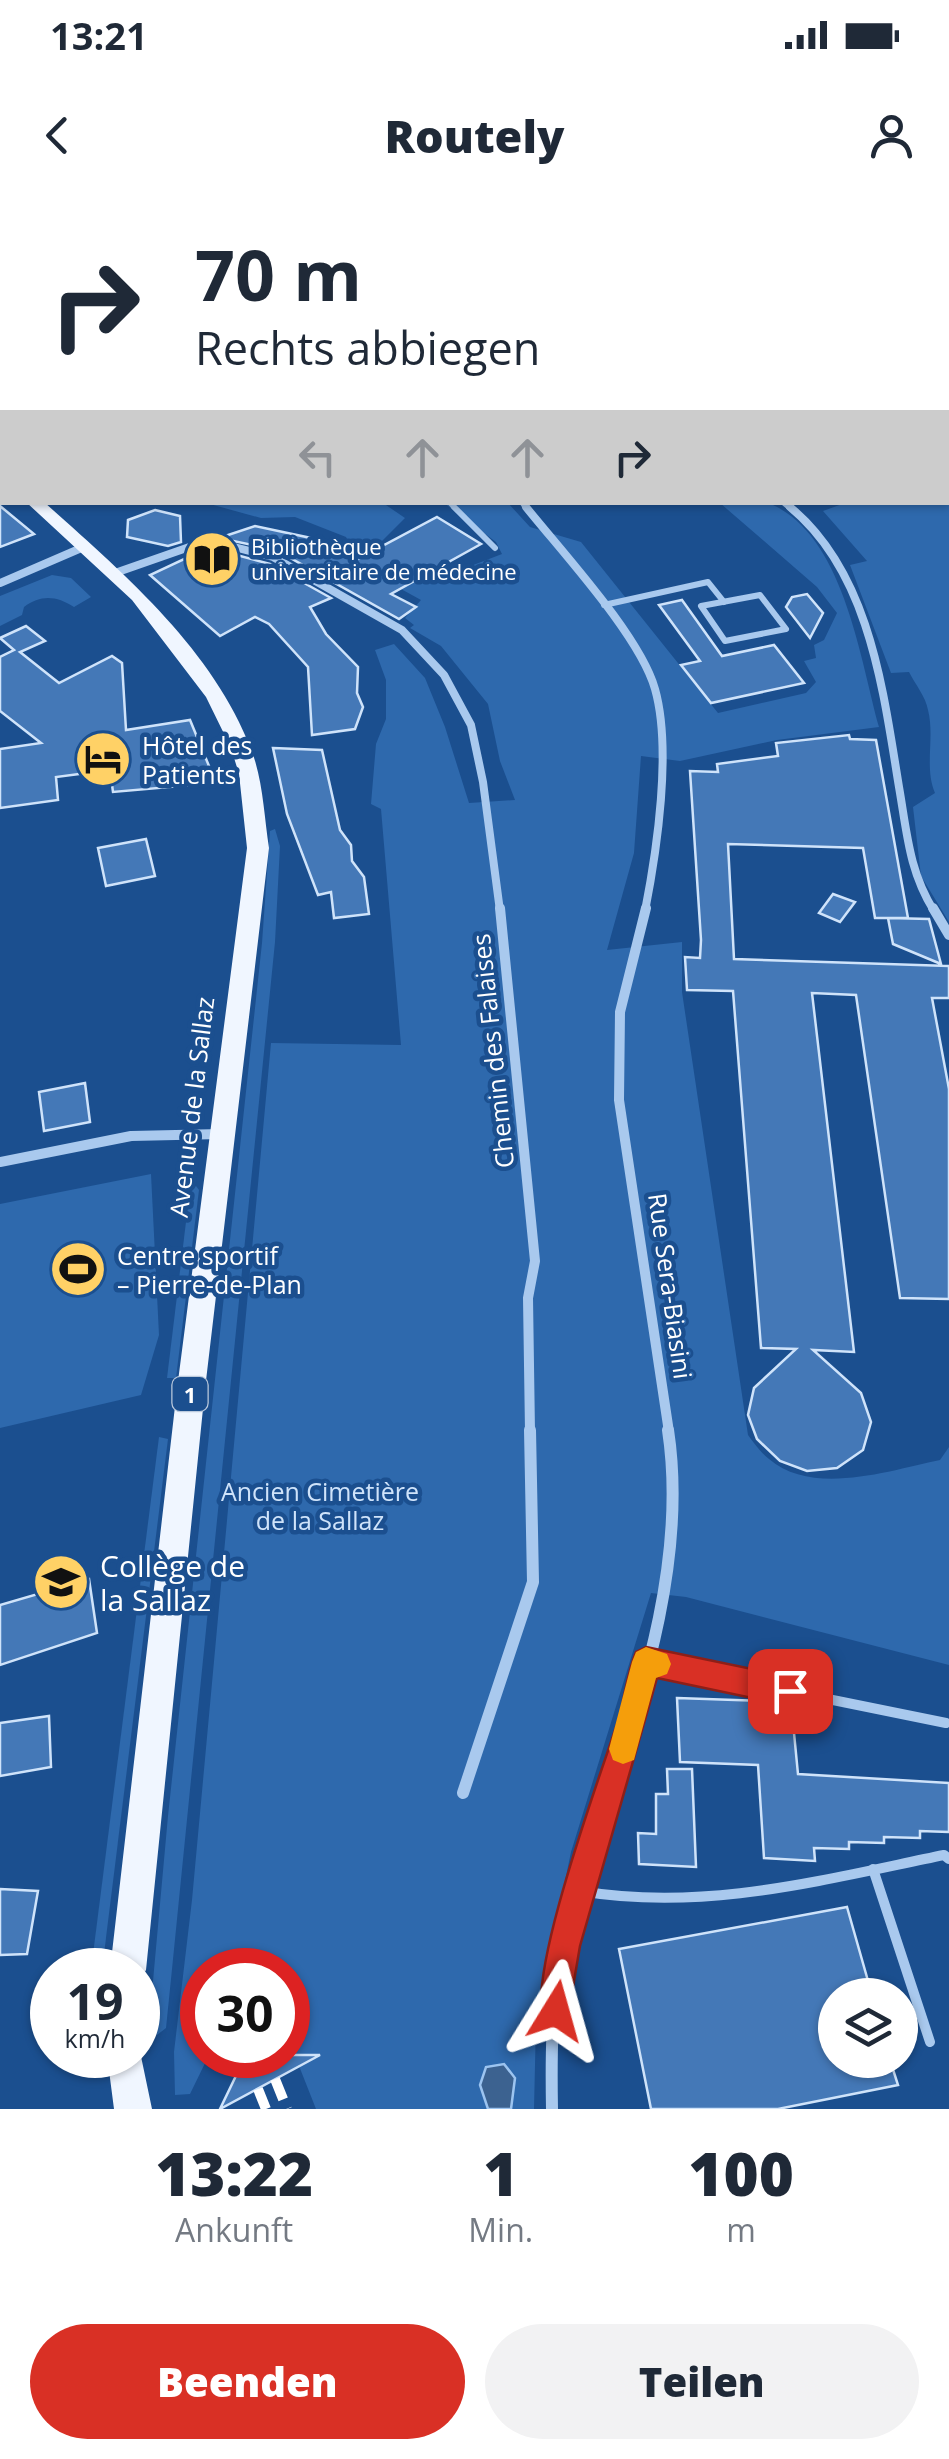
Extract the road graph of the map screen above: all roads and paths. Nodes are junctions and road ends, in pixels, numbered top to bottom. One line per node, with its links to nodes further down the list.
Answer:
1 (38, 505): 5 (main road, 1)
2 (452, 505): 6 (lane)
3 (524, 505): 10 (street, Rue Sera-Biasini)
4 (787, 505): 11 (street)
5 (86, 546): 7 (main road, Avenue de la Sallaz / 1); 8 (street)
6 (494, 548)
7 (115, 573): 12 (main road, Avenue de la Sallaz / 1); 16 (street, Chemin des Falaises)
8 (0, 583)
9 (724, 602): 9 (lane); 10 (lane)
10 (604, 605): 14 (street, Rue Sera-Biasini)
11 (949, 935)
12 (222, 1134): 13 (street); 20 (main road, Avenue de la Sallaz / 1)
13 (0, 1162)
14 (646, 1662): 15 (lane); 19 (street, Rue Sera-Biasini)
15 (946, 1723)
16 (462, 1793)
17 (949, 1859): 18 (lane)
18 (872, 1869): 19 (lane); 21 (lane)
19 (580, 1891): 24 (street, Rue Sera-Biasini)
20 (130, 1948)
21 (930, 2042)
22 (128, 2078): 23 (main road)
23 (133, 2109)
24 (552, 2109)

